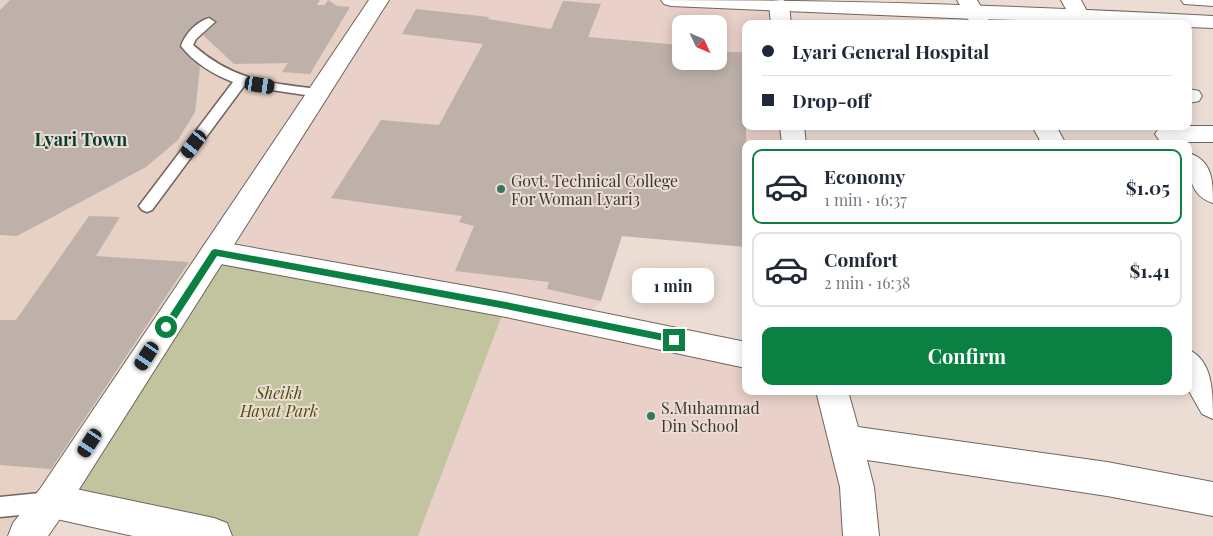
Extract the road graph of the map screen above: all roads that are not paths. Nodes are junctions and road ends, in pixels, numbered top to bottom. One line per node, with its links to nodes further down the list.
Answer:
1 (379, 0): 14 (street)
2 (672, 0): 8 (street)
3 (1191, 0): 4 (street)
4 (1213, 0)
5 (801, 3): 6 (street); 8 (street)
6 (975, 12): 7 (street)
7 (1078, 13): 9 (street)
8 (780, 14)
9 (1183, 20)
10 (1192, 21): 12 (street)
11 (209, 22): 13 (lane)
12 (1213, 22)
13 (240, 82): 14 (lane); 17 (lane)
14 (319, 93): 18 (street)
15 (1213, 134): 16 (street)
16 (1168, 135)
17 (147, 206)
18 (215, 252): 19 (street); 25 (street)
19 (742, 353)
20 (1192, 369): 22 (street)
21 (833, 395): 23 (street)
22 (1213, 404)
23 (845, 441): 24 (street); 29 (street)
24 (1213, 499)
25 (52, 501): 26 (lane); 27 (street); 28 (street)
26 (0, 506)
27 (26, 536)
28 (214, 536)
29 (861, 536)

